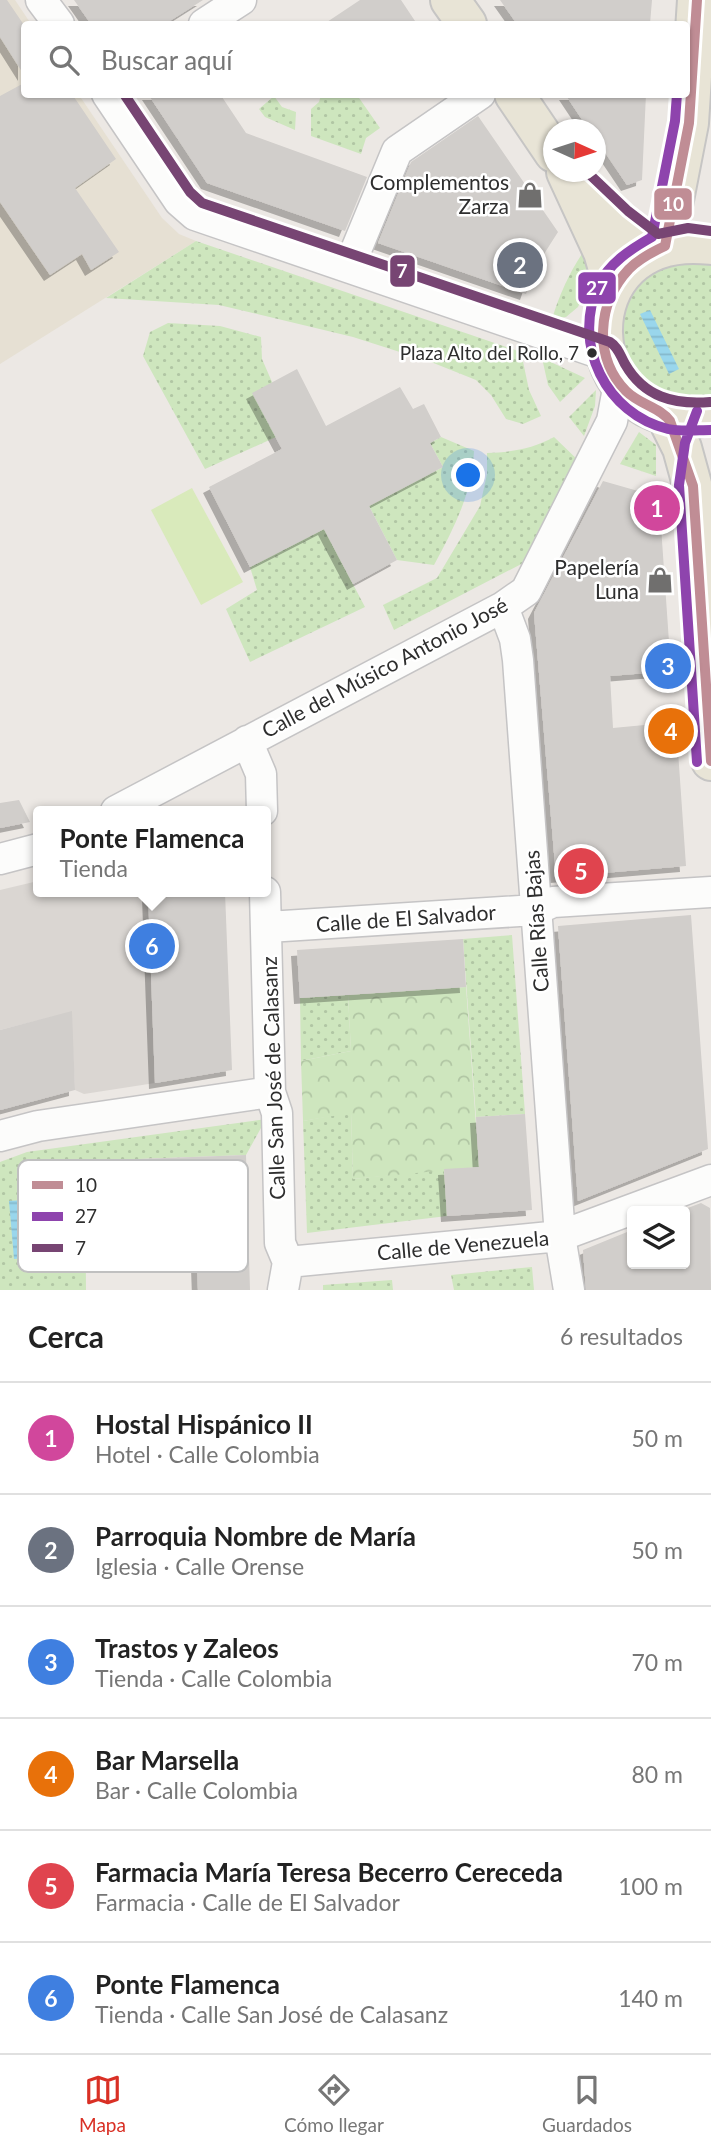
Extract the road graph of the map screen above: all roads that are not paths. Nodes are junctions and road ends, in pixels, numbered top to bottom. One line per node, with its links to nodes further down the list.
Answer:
1 (41, 0): 5 (street)
2 (241, 0): 6 (street)
3 (450, 0): 7 (main road)
4 (697, 0): 11 (main road)
5 (56, 21)
6 (209, 21)
7 (465, 21)
8 (110, 98): 19 (street)
9 (474, 98): 19 (street)
10 (517, 98): 12 (main road)
11 (689, 123): 15 (main road); 17 (main road)
12 (543, 137)
13 (571, 182): 20 (main road)
14 (577, 182): 16 (main road)
15 (675, 201): 16 (street); 18 (main road)
16 (619, 222): 18 (main road)
17 (711, 243): 18 (main road)
18 (660, 247): 20 (main road)
19 (349, 267): 21 (street)
20 (613, 286): 21 (main road)
21 (612, 369): 22 (main road); 25 (street, Calle del Músico Antonio José)
22 (666, 416): 23 (main road); 24 (main road)
23 (710, 416): 24 (main road)
24 (693, 486): 27 (main road)
25 (503, 607): 26 (street, Calle del Músico Antonio José); 34 (street, Calle Rías Bajas)
26 (247, 741): 28 (street, Calle del Músico Antonio José); 29 (street)
27 (711, 761)
28 (125, 806)
29 (262, 806)
30 (33, 850): 31 (street)
31 (0, 859)
32 (711, 892): 34 (street, Calle de El Salvador)
33 (265, 897): 35 (street, Calle San José de Calasanz)
34 (535, 910): 35 (street, Calle de El Salvador); 39 (street, Calle Rías Bajas)
35 (268, 927): 36 (street, Calle San José de Calasanz)
36 (270, 1092): 37 (street); 40 (street, Calle San José de Calasanz)
37 (0, 1136)
38 (711, 1180): 39 (street, Calle de Venezuela)
39 (561, 1237): 40 (street, Calle de Venezuela); 41 (street, Calle Rías Bajas)
40 (286, 1276)
41 (569, 1290)

